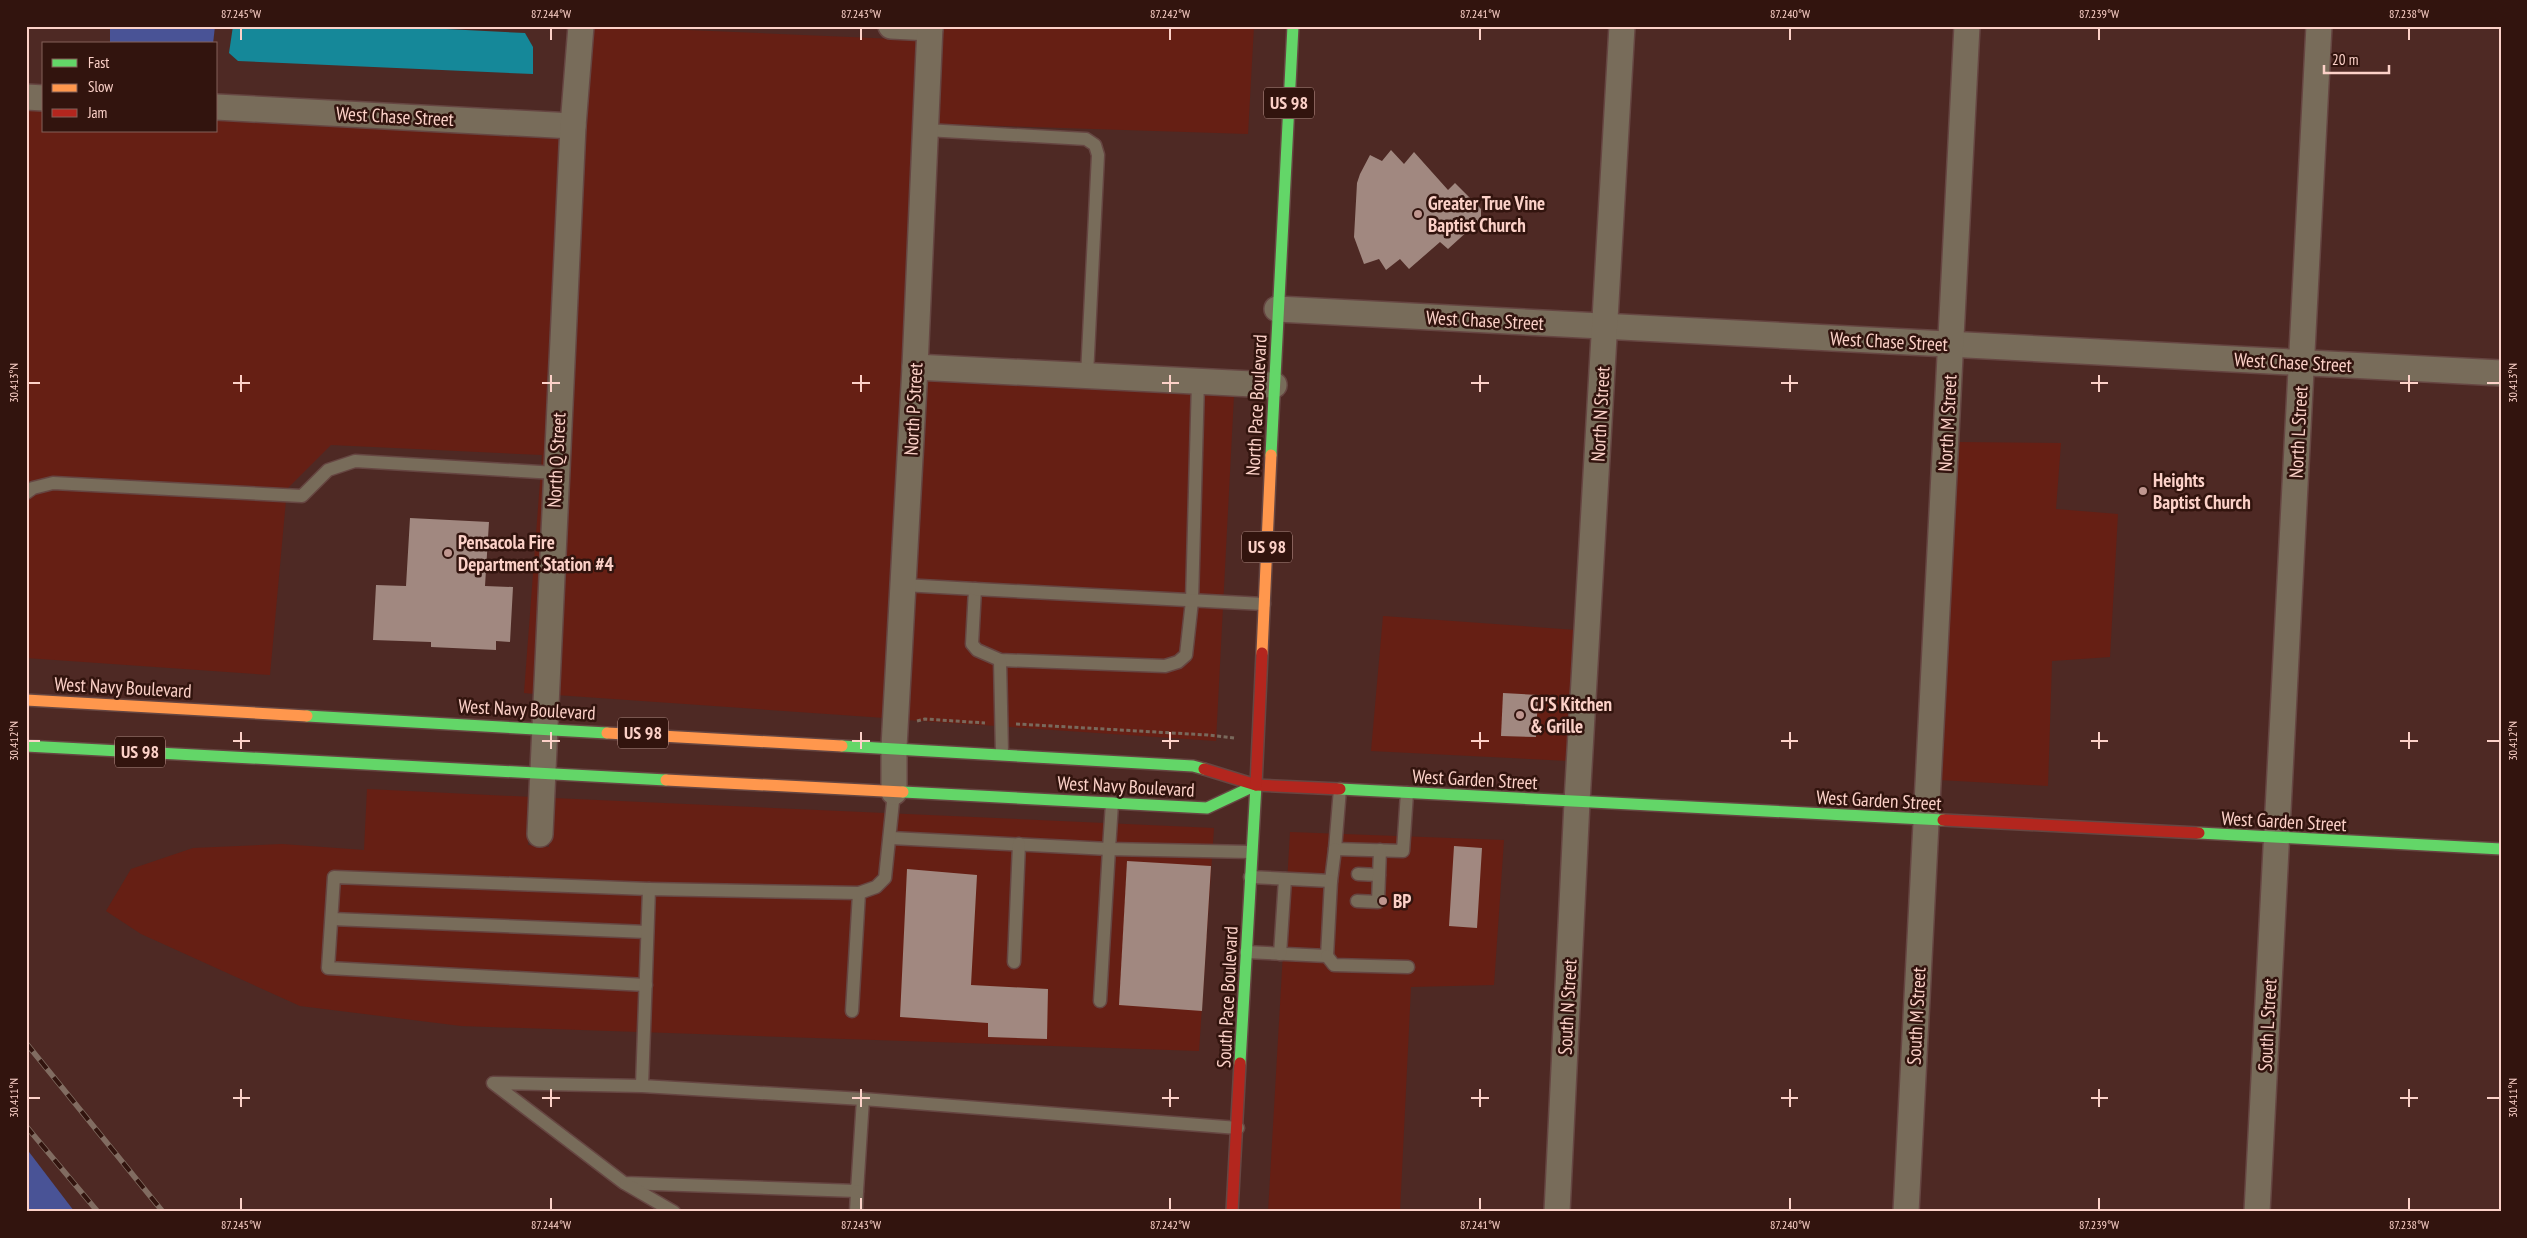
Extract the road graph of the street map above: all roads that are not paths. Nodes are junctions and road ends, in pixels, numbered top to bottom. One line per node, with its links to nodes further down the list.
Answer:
1 (581, 26): 11 (street, North Q Street)
2 (890, 26): 7 (street)
3 (1293, 26): 13 (main road, North Pace Boulevard / US 98)
4 (1622, 26): 14 (street, North N Street)
5 (1967, 26): 15 (street, North M Street)
6 (2319, 26): 16 (street, North L Street)
7 (930, 27): 12 (street, North P Street)
8 (26, 97): 9 (street)
9 (42, 98)
10 (218, 107): 11 (street, West Chase Street)
11 (573, 126): 22 (street, North Q Street)
12 (926, 130): 17 (street, North P Street); 19 (lane)
13 (1277, 309): 14 (street, West Chase Street); 21 (main road, North Pace Boulevard / US 98)
14 (1605, 326): 15 (street, West Chase Street); 39 (street, North N Street)
15 (1951, 344): 16 (street, West Chase Street); 41 (street, North M Street)
16 (2302, 362): 18 (street, West Chase Street); 44 (street, North L Street)
17 (915, 366): 19 (street); 24 (street, North P Street)
18 (2501, 373)
19 (1087, 376): 20 (street)
20 (1198, 381): 21 (street); 26 (lane)
21 (1274, 385): 27 (main road, North Pace Boulevard / US 98)
22 (556, 473): 23 (lane); 30 (street, North Q Street)
23 (26, 493)
24 (903, 585): 25 (lane); 32 (street, North P Street)
25 (975, 589): 26 (lane); 28 (lane)
26 (1192, 600): 27 (lane); 28 (lane)
27 (1264, 604): 35 (main road, North Pace Boulevard / US 98)
28 (1000, 660): 33 (lane)
29 (26, 700): 30 (main road, West Navy Boulevard / US 98)
30 (544, 728): 32 (main road, West Navy Boulevard / US 98); 34 (street, North Q Street)
31 (26, 746): 34 (main road, West Navy Boulevard / US 98)
32 (894, 747): 33 (main road, West Navy Boulevard / US 98); 37 (street, North P Street)
33 (1002, 754): 35 (main road, West Navy Boulevard / US 98)
34 (544, 774): 37 (main road, West Navy Boulevard / US 98); 42 (street, North Q Street)
35 (1256, 784): 36 (main road, West Garden Street); 40 (main road, West Navy Boulevard / US 98); 50 (main road, South Pace Boulevard)
36 (1340, 789): 38 (main road, West Garden Street); 47 (lane)
37 (894, 792): 40 (main road, West Navy Boulevard / US 98); 43 (lane)
38 (1407, 793): 39 (main road, West Garden Street); 48 (lane)
39 (1577, 802): 41 (main road, West Garden Street); 77 (street, South N Street)
40 (1112, 803): 46 (lane)
41 (1926, 820): 44 (main road, West Garden Street); 78 (street, South M Street)
42 (540, 834)
43 (890, 838): 45 (lane); 57 (lane)
44 (2277, 838): 49 (main road, West Garden Street); 79 (street, South L Street)
45 (1019, 844): 46 (lane); 64 (lane)
46 (1109, 849): 50 (lane); 67 (lane)
47 (1334, 849): 48 (lane); 53 (lane)
48 (1380, 850): 52 (lane)
49 (2501, 850)
50 (1251, 852): 54 (main road, South Pace Boulevard)
51 (1358, 874): 52 (lane)
52 (1379, 875): 58 (lane)
53 (1333, 876): 55 (lane); 63 (lane)
54 (1250, 877): 55 (lane); 61 (main road, South Pace Boulevard)
55 (1285, 879): 62 (lane)
56 (649, 889): 57 (lane); 59 (lane); 60 (lane)
57 (859, 893): 68 (lane)
58 (1358, 901)
59 (332, 918): 60 (lane); 66 (lane)
60 (647, 932): 66 (lane)
61 (1246, 952): 62 (lane); 71 (main road, South Pace Boulevard)
62 (1280, 954): 63 (lane)
63 (1327, 956): 65 (lane)
64 (1014, 962)
65 (1408, 967)
66 (646, 985): 69 (lane)
67 (1100, 1001)
68 (852, 1011)
69 (642, 1086): 70 (lane); 72 (lane)
70 (863, 1099): 71 (lane); 73 (lane)
71 (1238, 1128): 76 (main road, South Pace Boulevard)
72 (624, 1183): 73 (lane); 74 (lane)
73 (857, 1191): 75 (lane)
74 (674, 1212)
75 (856, 1212)
76 (1232, 1212)
77 (1557, 1212)
78 (1906, 1212)
79 (2257, 1212)

